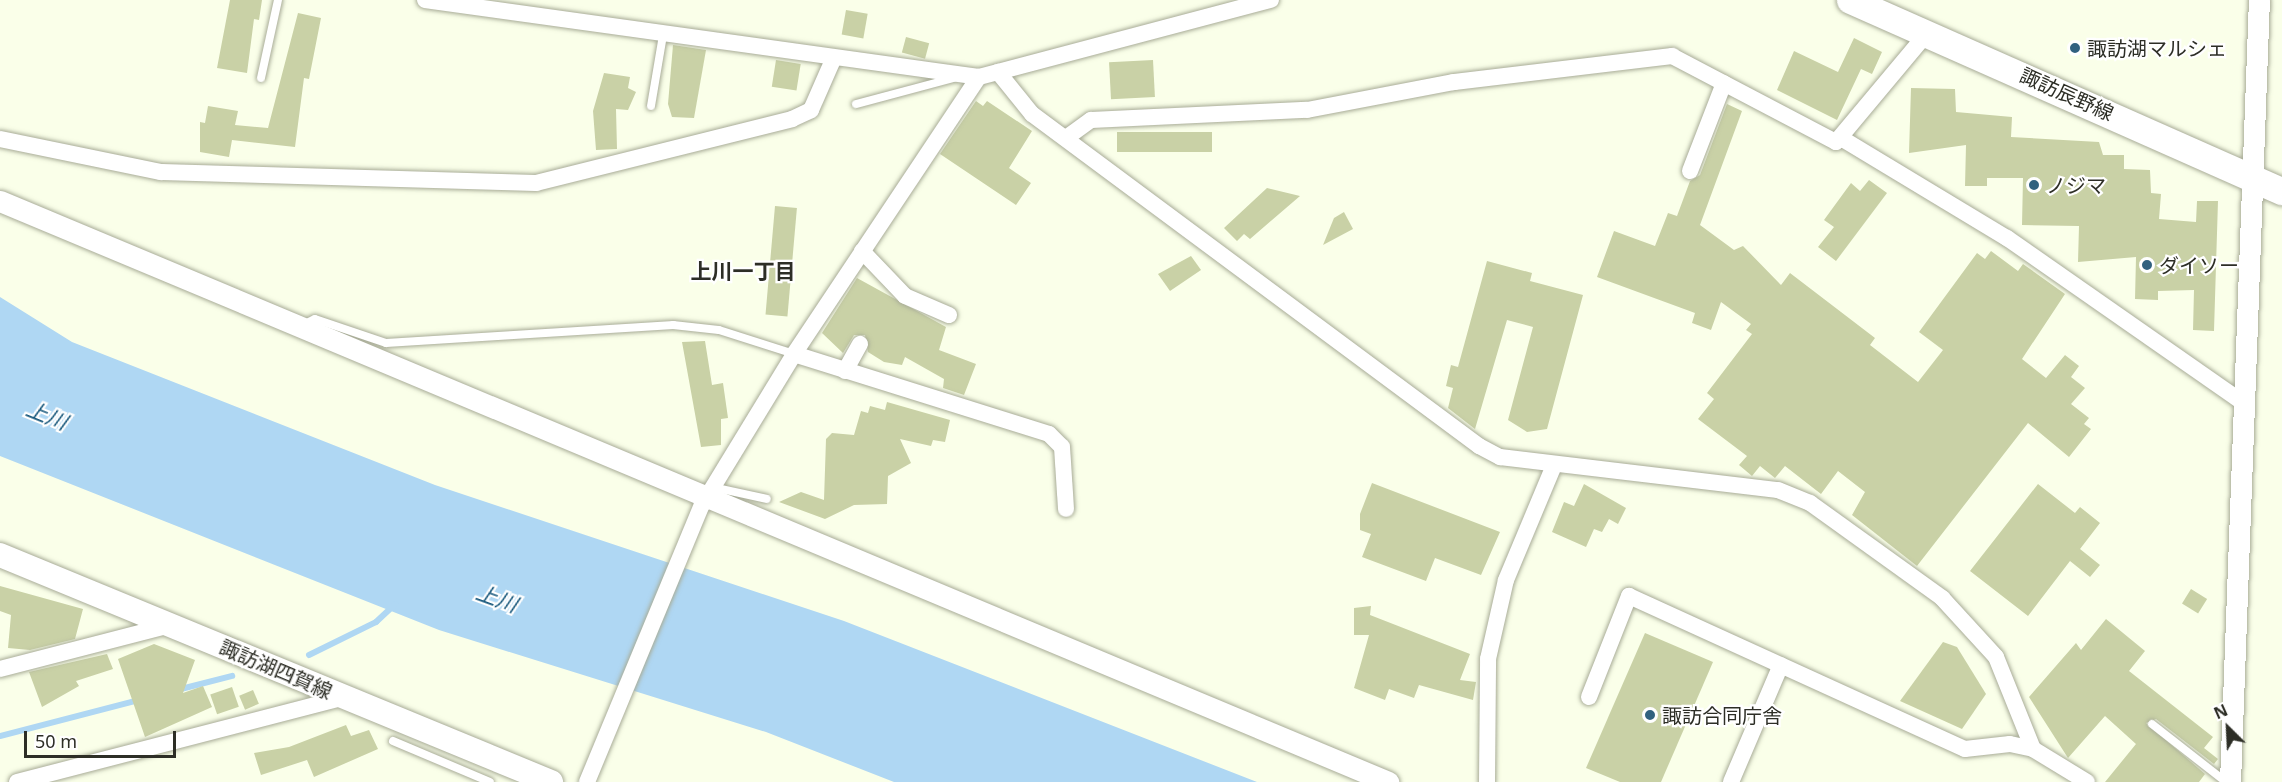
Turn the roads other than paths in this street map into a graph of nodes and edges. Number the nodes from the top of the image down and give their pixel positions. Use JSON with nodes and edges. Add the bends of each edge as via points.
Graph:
{"nodes":[{"id":1,"x":278,"y":0,"type":"edge"},
{"id":2,"x":425,"y":0,"type":"edge"},
{"id":3,"x":1271,"y":0,"type":"edge"},
{"id":4,"x":1850,"y":0,"type":"edge"},
{"id":5,"x":2259,"y":0,"type":"edge"},
{"id":6,"x":1927,"y":33,"type":"junction"},
{"id":7,"x":663,"y":35,"type":"junction"},
{"id":8,"x":834,"y":60,"type":"junction"},
{"id":9,"x":998,"y":72,"type":"junction"},
{"id":10,"x":958,"y":76,"type":"junction"},
{"id":11,"x":980,"y":77,"type":"junction"},
{"id":12,"x":261,"y":78,"type":"dead end"},
{"id":13,"x":1724,"y":83,"type":"junction"},
{"id":14,"x":856,"y":104,"type":"dead end"},
{"id":15,"x":651,"y":106,"type":"dead end"},
{"id":16,"x":1066,"y":138,"type":"junction"},
{"id":17,"x":1841,"y":138,"type":"junction"},
{"id":18,"x":0,"y":139,"type":"edge"},
{"id":19,"x":1690,"y":171,"type":"dead end"},
{"id":20,"x":2252,"y":175,"type":"junction"},
{"id":21,"x":2282,"y":191,"type":"edge"},
{"id":22,"x":0,"y":201,"type":"edge"},
{"id":23,"x":862,"y":251,"type":"junction"},
{"id":24,"x":949,"y":315,"type":"dead end"},
{"id":25,"x":300,"y":327,"type":"junction"},
{"id":26,"x":860,"y":344,"type":"dead end"},
{"id":27,"x":794,"y":354,"type":"junction"},
{"id":28,"x":845,"y":370,"type":"junction"},
{"id":29,"x":2242,"y":402,"type":"junction"},
{"id":30,"x":1554,"y":465,"type":"junction"},
{"id":31,"x":707,"y":495,"type":"junction"},
{"id":32,"x":767,"y":499,"type":"dead end"},
{"id":33,"x":1066,"y":509,"type":"dead end"},
{"id":34,"x":0,"y":555,"type":"edge"},
{"id":35,"x":170,"y":625,"type":"junction"},
{"id":36,"x":1781,"y":665,"type":"junction"},
{"id":37,"x":0,"y":669,"type":"edge"},
{"id":38,"x":1589,"y":697,"type":"dead end"},
{"id":39,"x":345,"y":698,"type":"junction"},
{"id":40,"x":2152,"y":724,"type":"dead end"},
{"id":41,"x":393,"y":741,"type":"dead end"},
{"id":42,"x":2033,"y":749,"type":"junction"},
{"id":43,"x":17,"y":782,"type":"edge"},
{"id":44,"x":490,"y":782,"type":"edge"},
{"id":45,"x":551,"y":782,"type":"edge"},
{"id":46,"x":587,"y":782,"type":"edge"},
{"id":47,"x":1388,"y":782,"type":"edge"},
{"id":48,"x":1487,"y":782,"type":"edge"},
{"id":49,"x":1731,"y":782,"type":"edge"},
{"id":50,"x":2087,"y":782,"type":"edge"},
{"id":51,"x":2228,"y":782,"type":"edge"}],
"edges":[{"from":1,"to":12,"type":"lane"},
{"from":2,"to":7,"type":"street"},
{"from":3,"to":9,"type":"street"},
{"from":4,"to":6,"type":"main road","name":"諏訪辰野線"},
{"from":5,"to":20,"type":"street"},
{"from":6,"to":17,"type":"street"},
{"from":6,"to":20,"type":"main road","name":"諏訪辰野線"},
{"from":7,"to":8,"type":"street"},
{"from":7,"to":15,"type":"lane"},
{"from":8,"to":10,"type":"street"},
{"from":8,"to":18,"type":"street","via":[[811,110],[792,119],[536,183],[161,172]]},
{"from":9,"to":11,"type":"street"},
{"from":9,"to":16,"type":"street","via":[[1032,114]]},
{"from":10,"to":11,"type":"street"},
{"from":10,"to":14,"type":"lane"},
{"from":11,"to":23,"type":"street"},
{"from":13,"to":16,"type":"street","via":[[1672,56],[1454,82],[1307,110],[1091,120]]},
{"from":13,"to":17,"type":"street","via":[[1836,142]]},
{"from":13,"to":19,"type":"street"},
{"from":16,"to":30,"type":"street","via":[[1479,446],[1500,457]]},
{"from":17,"to":29,"type":"street","via":[[2007,238]]},
{"from":20,"to":21,"type":"main road","name":"諏訪辰野線"},
{"from":20,"to":29,"type":"street"},
{"from":22,"to":25,"type":"street"},
{"from":23,"to":24,"type":"street","via":[[905,296]]},
{"from":23,"to":27,"type":"street"},
{"from":25,"to":27,"type":"lane","via":[[315,319],[386,343],[673,325],[719,330]]},
{"from":25,"to":31,"type":"street"},
{"from":26,"to":28,"type":"street"},
{"from":27,"to":28,"type":"street"},
{"from":27,"to":31,"type":"street"},
{"from":28,"to":33,"type":"street","via":[[1049,434],[1062,447]]},
{"from":29,"to":51,"type":"street"},
{"from":30,"to":42,"type":"street","via":[[1778,490],[1810,503],[1942,598],[1996,657]]},
{"from":30,"to":48,"type":"street","via":[[1506,580],[1488,659]]},
{"from":31,"to":32,"type":"lane"},
{"from":31,"to":46,"type":"street"},
{"from":31,"to":47,"type":"street"},
{"from":34,"to":35,"type":"main road","name":"諏訪湖四賀線"},
{"from":35,"to":37,"type":"street"},
{"from":35,"to":39,"type":"main road","name":"諏訪湖四賀線"},
{"from":36,"to":38,"type":"street","via":[[1629,596]]},
{"from":36,"to":42,"type":"street","via":[[1965,749],[2010,744]]},
{"from":36,"to":49,"type":"street"},
{"from":39,"to":43,"type":"street"},
{"from":39,"to":45,"type":"main road","name":"諏訪湖四賀線"},
{"from":40,"to":51,"type":"lane"},
{"from":41,"to":44,"type":"lane"},
{"from":42,"to":50,"type":"street"}]}
